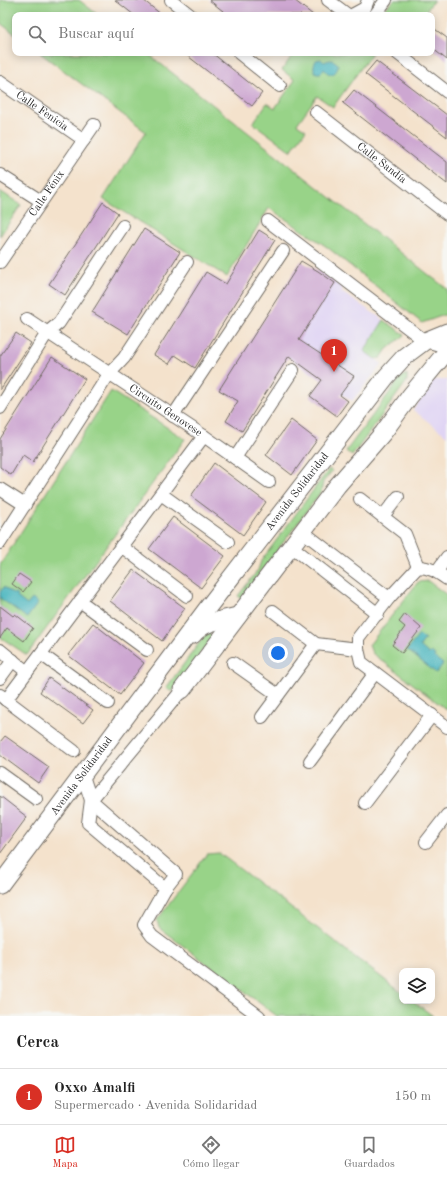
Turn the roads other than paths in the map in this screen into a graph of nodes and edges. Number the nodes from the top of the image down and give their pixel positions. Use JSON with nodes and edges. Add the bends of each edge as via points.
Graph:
{"nodes":[{"id":1,"x":171,"y":0,"type":"edge"},
{"id":2,"x":328,"y":0,"type":"edge"},
{"id":3,"x":386,"y":0,"type":"edge"},
{"id":4,"x":371,"y":9,"type":"edge"},
{"id":5,"x":186,"y":12,"type":"edge"},
{"id":6,"x":344,"y":12,"type":"edge"},
{"id":7,"x":243,"y":56,"type":"edge"},
{"id":8,"x":401,"y":56,"type":"edge"},
{"id":9,"x":0,"y":82,"type":"edge"},
{"id":10,"x":280,"y":86,"type":"dead end"},
{"id":11,"x":447,"y":92,"type":"edge"},
{"id":12,"x":316,"y":112,"type":"dead end"},
{"id":13,"x":94,"y":125,"type":"dead end"},
{"id":14,"x":84,"y":140,"type":"junction"},
{"id":15,"x":0,"y":175,"type":"edge"},
{"id":16,"x":41,"y":202,"type":"junction"},
{"id":17,"x":447,"y":214,"type":"edge"},
{"id":18,"x":268,"y":221,"type":"dead end"},
{"id":19,"x":123,"y":226,"type":"dead end"},
{"id":20,"x":282,"y":251,"type":"dead end"},
{"id":21,"x":0,"y":262,"type":"edge"},
{"id":22,"x":186,"y":262,"type":"dead end"},
{"id":23,"x":27,"y":319,"type":"dead end"},
{"id":24,"x":447,"y":332,"type":"edge"},
{"id":25,"x":47,"y":333,"type":"junction"},
{"id":26,"x":425,"y":341,"type":"junction"},
{"id":27,"x":447,"y":347,"type":"edge"},
{"id":28,"x":447,"y":351,"type":"edge"},
{"id":29,"x":293,"y":370,"type":"dead end"},
{"id":30,"x":109,"y":374,"type":"junction"},
{"id":31,"x":0,"y":408,"type":"edge"},
{"id":32,"x":173,"y":416,"type":"junction"},
{"id":33,"x":204,"y":436,"type":"junction"},
{"id":34,"x":235,"y":458,"type":"junction"},
{"id":35,"x":269,"y":482,"type":"dead end"},
{"id":36,"x":0,"y":488,"type":"edge"},
{"id":37,"x":161,"y":494,"type":"junction"},
{"id":38,"x":398,"y":497,"type":"dead end"},
{"id":39,"x":360,"y":499,"type":"dead end"},
{"id":40,"x":25,"y":505,"type":"junction"},
{"id":41,"x":383,"y":516,"type":"junction"},
{"id":42,"x":302,"y":531,"type":"junction"},
{"id":43,"x":228,"y":542,"type":"dead end"},
{"id":44,"x":0,"y":543,"type":"edge"},
{"id":45,"x":121,"y":546,"type":"junction"},
{"id":46,"x":291,"y":546,"type":"junction"},
{"id":47,"x":447,"y":557,"type":"edge"},
{"id":48,"x":418,"y":567,"type":"junction"},
{"id":49,"x":436,"y":571,"type":"junction"},
{"id":50,"x":447,"y":579,"type":"edge"},
{"id":51,"x":187,"y":596,"type":"dead end"},
{"id":52,"x":389,"y":598,"type":"junction"},
{"id":53,"x":80,"y":601,"type":"junction"},
{"id":54,"x":274,"y":610,"type":"dead end"},
{"id":55,"x":378,"y":614,"type":"junction"},
{"id":56,"x":238,"y":616,"type":"junction"},
{"id":57,"x":316,"y":644,"type":"junction"},
{"id":58,"x":358,"y":649,"type":"junction"},
{"id":59,"x":0,"y":650,"type":"edge"},
{"id":60,"x":147,"y":650,"type":"dead end"},
{"id":61,"x":41,"y":654,"type":"junction"},
{"id":62,"x":13,"y":660,"type":"junction"},
{"id":63,"x":233,"y":663,"type":"dead end"},
{"id":64,"x":162,"y":668,"type":"junction"},
{"id":65,"x":27,"y":672,"type":"junction"},
{"id":66,"x":375,"y":673,"type":"junction"},
{"id":67,"x":0,"y":678,"type":"edge"},
{"id":68,"x":182,"y":690,"type":"joint"},
{"id":69,"x":278,"y":695,"type":"junction"},
{"id":70,"x":6,"y":700,"type":"edge"},
{"id":71,"x":108,"y":703,"type":"dead end"},
{"id":72,"x":432,"y":715,"type":"junction"},
{"id":73,"x":262,"y":717,"type":"dead end"},
{"id":74,"x":447,"y":727,"type":"edge"},
{"id":75,"x":52,"y":735,"type":"junction"},
{"id":76,"x":71,"y":749,"type":"dead end"},
{"id":77,"x":310,"y":761,"type":"dead end"},
{"id":78,"x":87,"y":769,"type":"junction"},
{"id":79,"x":0,"y":773,"type":"edge"},
{"id":80,"x":36,"y":799,"type":"dead end"},
{"id":81,"x":91,"y":800,"type":"junction"},
{"id":82,"x":365,"y":803,"type":"dead end"},
{"id":83,"x":447,"y":814,"type":"edge"},
{"id":84,"x":426,"y":842,"type":"dead end"},
{"id":85,"x":0,"y":885,"type":"edge"},
{"id":86,"x":165,"y":888,"type":"junction"},
{"id":87,"x":259,"y":1016,"type":"edge"}],
"edges":[{"from":1,"to":5,"type":"street"},
{"from":2,"to":6,"type":"street"},
{"from":3,"to":4,"type":"street"},
{"from":7,"to":10,"type":"street"},
{"from":8,"to":11,"type":"street"},
{"from":9,"to":14,"type":"street","name":"Calle Fenicia"},
{"from":12,"to":17,"type":"street","name":"Calle Sandía"},
{"from":13,"to":14,"type":"street","name":"Calle Fénix"},
{"from":14,"to":16,"type":"street","name":"Calle Fénix"},
{"from":15,"to":16,"type":"street"},
{"from":16,"to":21,"type":"street","name":"Calle Fénix"},
{"from":18,"to":26,"type":"street"},
{"from":19,"to":25,"type":"street","via":[[59,323]]},
{"from":20,"to":32,"type":"street"},
{"from":22,"to":30,"type":"street","via":[[124,358]]},
{"from":23,"to":25,"type":"street","name":"Circuito Genovese"},
{"from":24,"to":26,"type":"main road","name":"Avenida Solidaridad"},
{"from":25,"to":30,"type":"street","name":"Circuito Genovese"},
{"from":25,"to":31,"type":"street"},
{"from":26,"to":27,"type":"street"},
{"from":26,"to":64,"type":"main road","name":"Avenida Solidaridad","via":[[405,356],[386,377]]},
{"from":28,"to":42,"type":"main road"},
{"from":29,"to":34,"type":"street"},
{"from":30,"to":32,"type":"street","name":"Circuito Genovese"},
{"from":30,"to":40,"type":"street"},
{"from":32,"to":33,"type":"street","name":"Circuito Genovese"},
{"from":33,"to":34,"type":"street"},
{"from":33,"to":37,"type":"street","name":"Circuito Genovese"},
{"from":34,"to":35,"type":"street"},
{"from":36,"to":40,"type":"street"},
{"from":37,"to":43,"type":"street"},
{"from":37,"to":45,"type":"street","name":"Circuito Genovese"},
{"from":38,"to":41,"type":"street"},
{"from":39,"to":41,"type":"street"},
{"from":40,"to":44,"type":"street"},
{"from":41,"to":48,"type":"street","via":[[405,534]]},
{"from":42,"to":46,"type":"main road"},
{"from":42,"to":52,"type":"street"},
{"from":45,"to":51,"type":"street"},
{"from":45,"to":53,"type":"street","name":"Circuito Genovese"},
{"from":46,"to":55,"type":"street"},
{"from":46,"to":56,"type":"main road"},
{"from":47,"to":49,"type":"street"},
{"from":48,"to":49,"type":"street"},
{"from":48,"to":52,"type":"street"},
{"from":49,"to":50,"type":"street"},
{"from":52,"to":55,"type":"street"},
{"from":53,"to":60,"type":"street"},
{"from":53,"to":61,"type":"street","name":"Circuito Genovese"},
{"from":54,"to":57,"type":"street"},
{"from":55,"to":58,"type":"street","via":[[358,638]]},
{"from":56,"to":64,"type":"main road","name":"Avenida Solidaridad","via":[[209,623],[196,632],[174,661]]},
{"from":56,"to":68,"type":"main road"},
{"from":57,"to":58,"type":"street"},
{"from":57,"to":69,"type":"street"},
{"from":58,"to":66,"type":"street","via":[[361,662]]},
{"from":59,"to":62,"type":"street"},
{"from":61,"to":65,"type":"street","name":"Circuito Genovese"},
{"from":61,"to":71,"type":"street"},
{"from":62,"to":65,"type":"street"},
{"from":62,"to":67,"type":"street"},
{"from":63,"to":69,"type":"street"},
{"from":64,"to":78,"type":"main road","name":"Avenida Solidaridad"},
{"from":65,"to":70,"type":"street","name":"Circuito Genovese"},
{"from":66,"to":72,"type":"street"},
{"from":66,"to":77,"type":"street"},
{"from":68,"to":81,"type":"street"},
{"from":69,"to":73,"type":"street"},
{"from":70,"to":75,"type":"street"},
{"from":70,"to":75,"type":"street"},
{"from":72,"to":74,"type":"street"},
{"from":72,"to":82,"type":"street"},
{"from":75,"to":76,"type":"street"},
{"from":75,"to":78,"type":"street"},
{"from":78,"to":81,"type":"street"},
{"from":78,"to":85,"type":"main road","name":"Avenida Solidaridad"},
{"from":79,"to":80,"type":"street"},
{"from":81,"to":86,"type":"street","via":[[88,823]]},
{"from":81,"to":86,"type":"street","via":[[176,874]]},
{"from":83,"to":84,"type":"street"},
{"from":86,"to":87,"type":"street","via":[[144,925],[152,936]]}]}
